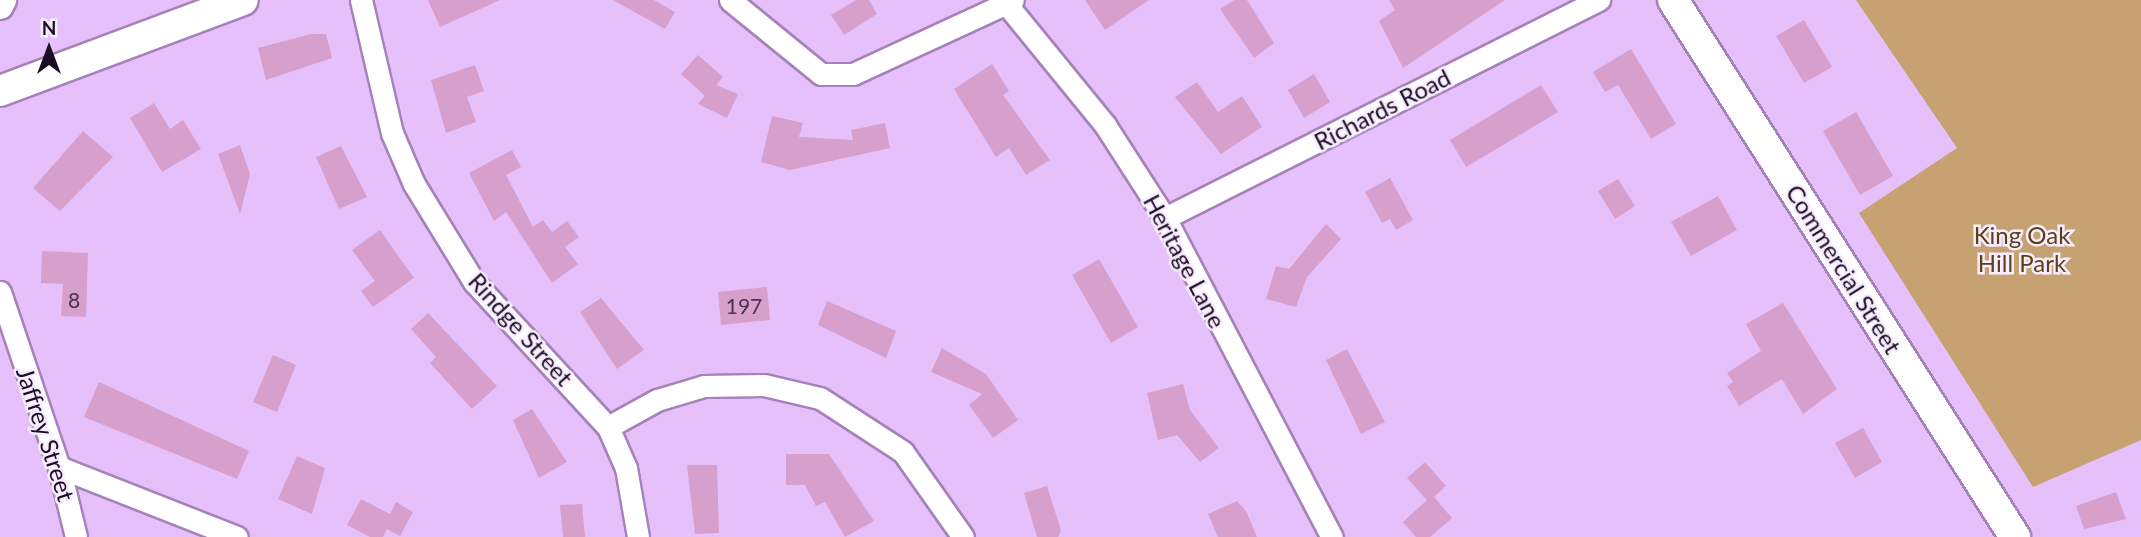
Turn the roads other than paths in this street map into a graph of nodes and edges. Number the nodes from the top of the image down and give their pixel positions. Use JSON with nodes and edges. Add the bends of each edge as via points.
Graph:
{"nodes":[{"id":1,"x":3,"y":0,"type":"edge"},
{"id":2,"x":243,"y":0,"type":"edge"},
{"id":3,"x":361,"y":0,"type":"edge"},
{"id":4,"x":730,"y":0,"type":"edge"},
{"id":5,"x":1599,"y":0,"type":"edge"},
{"id":6,"x":1673,"y":0,"type":"edge"},
{"id":7,"x":1010,"y":3,"type":"edge"},
{"id":8,"x":0,"y":6,"type":"edge"},
{"id":9,"x":0,"y":91,"type":"edge"},
{"id":10,"x":1166,"y":218,"type":"junction"},
{"id":11,"x":0,"y":292,"type":"edge"},
{"id":12,"x":608,"y":427,"type":"junction"},
{"id":13,"x":59,"y":467,"type":"junction"},
{"id":14,"x":76,"y":537,"type":"edge"},
{"id":15,"x":237,"y":537,"type":"edge"},
{"id":16,"x":638,"y":537,"type":"edge"},
{"id":17,"x":963,"y":537,"type":"edge"},
{"id":18,"x":1332,"y":537,"type":"edge"},
{"id":19,"x":2015,"y":537,"type":"edge"}],
"edges":[{"from":1,"to":8,"type":"street"},
{"from":2,"to":9,"type":"main road"},
{"from":3,"to":12,"type":"street","name":"Rindge Street","via":[[392,133],[414,184],[474,282]]},
{"from":4,"to":7,"type":"street","via":[[821,74],[853,74]]},
{"from":5,"to":10,"type":"street","name":"Richards Road"},
{"from":6,"to":19,"type":"main road","name":"Commercial Street"},
{"from":7,"to":10,"type":"street","name":"Heritage Lane","via":[[1105,125]]},
{"from":10,"to":18,"type":"street","name":"Heritage Lane"},
{"from":11,"to":13,"type":"street","name":"Jaffrey Street"},
{"from":12,"to":16,"type":"street","name":"Rindge Street","via":[[626,468]]},
{"from":12,"to":17,"type":"street","via":[[657,400],[704,386],[764,385],[820,398],[903,452]]},
{"from":13,"to":14,"type":"street","name":"Jaffrey Street"},
{"from":13,"to":15,"type":"street"}]}
